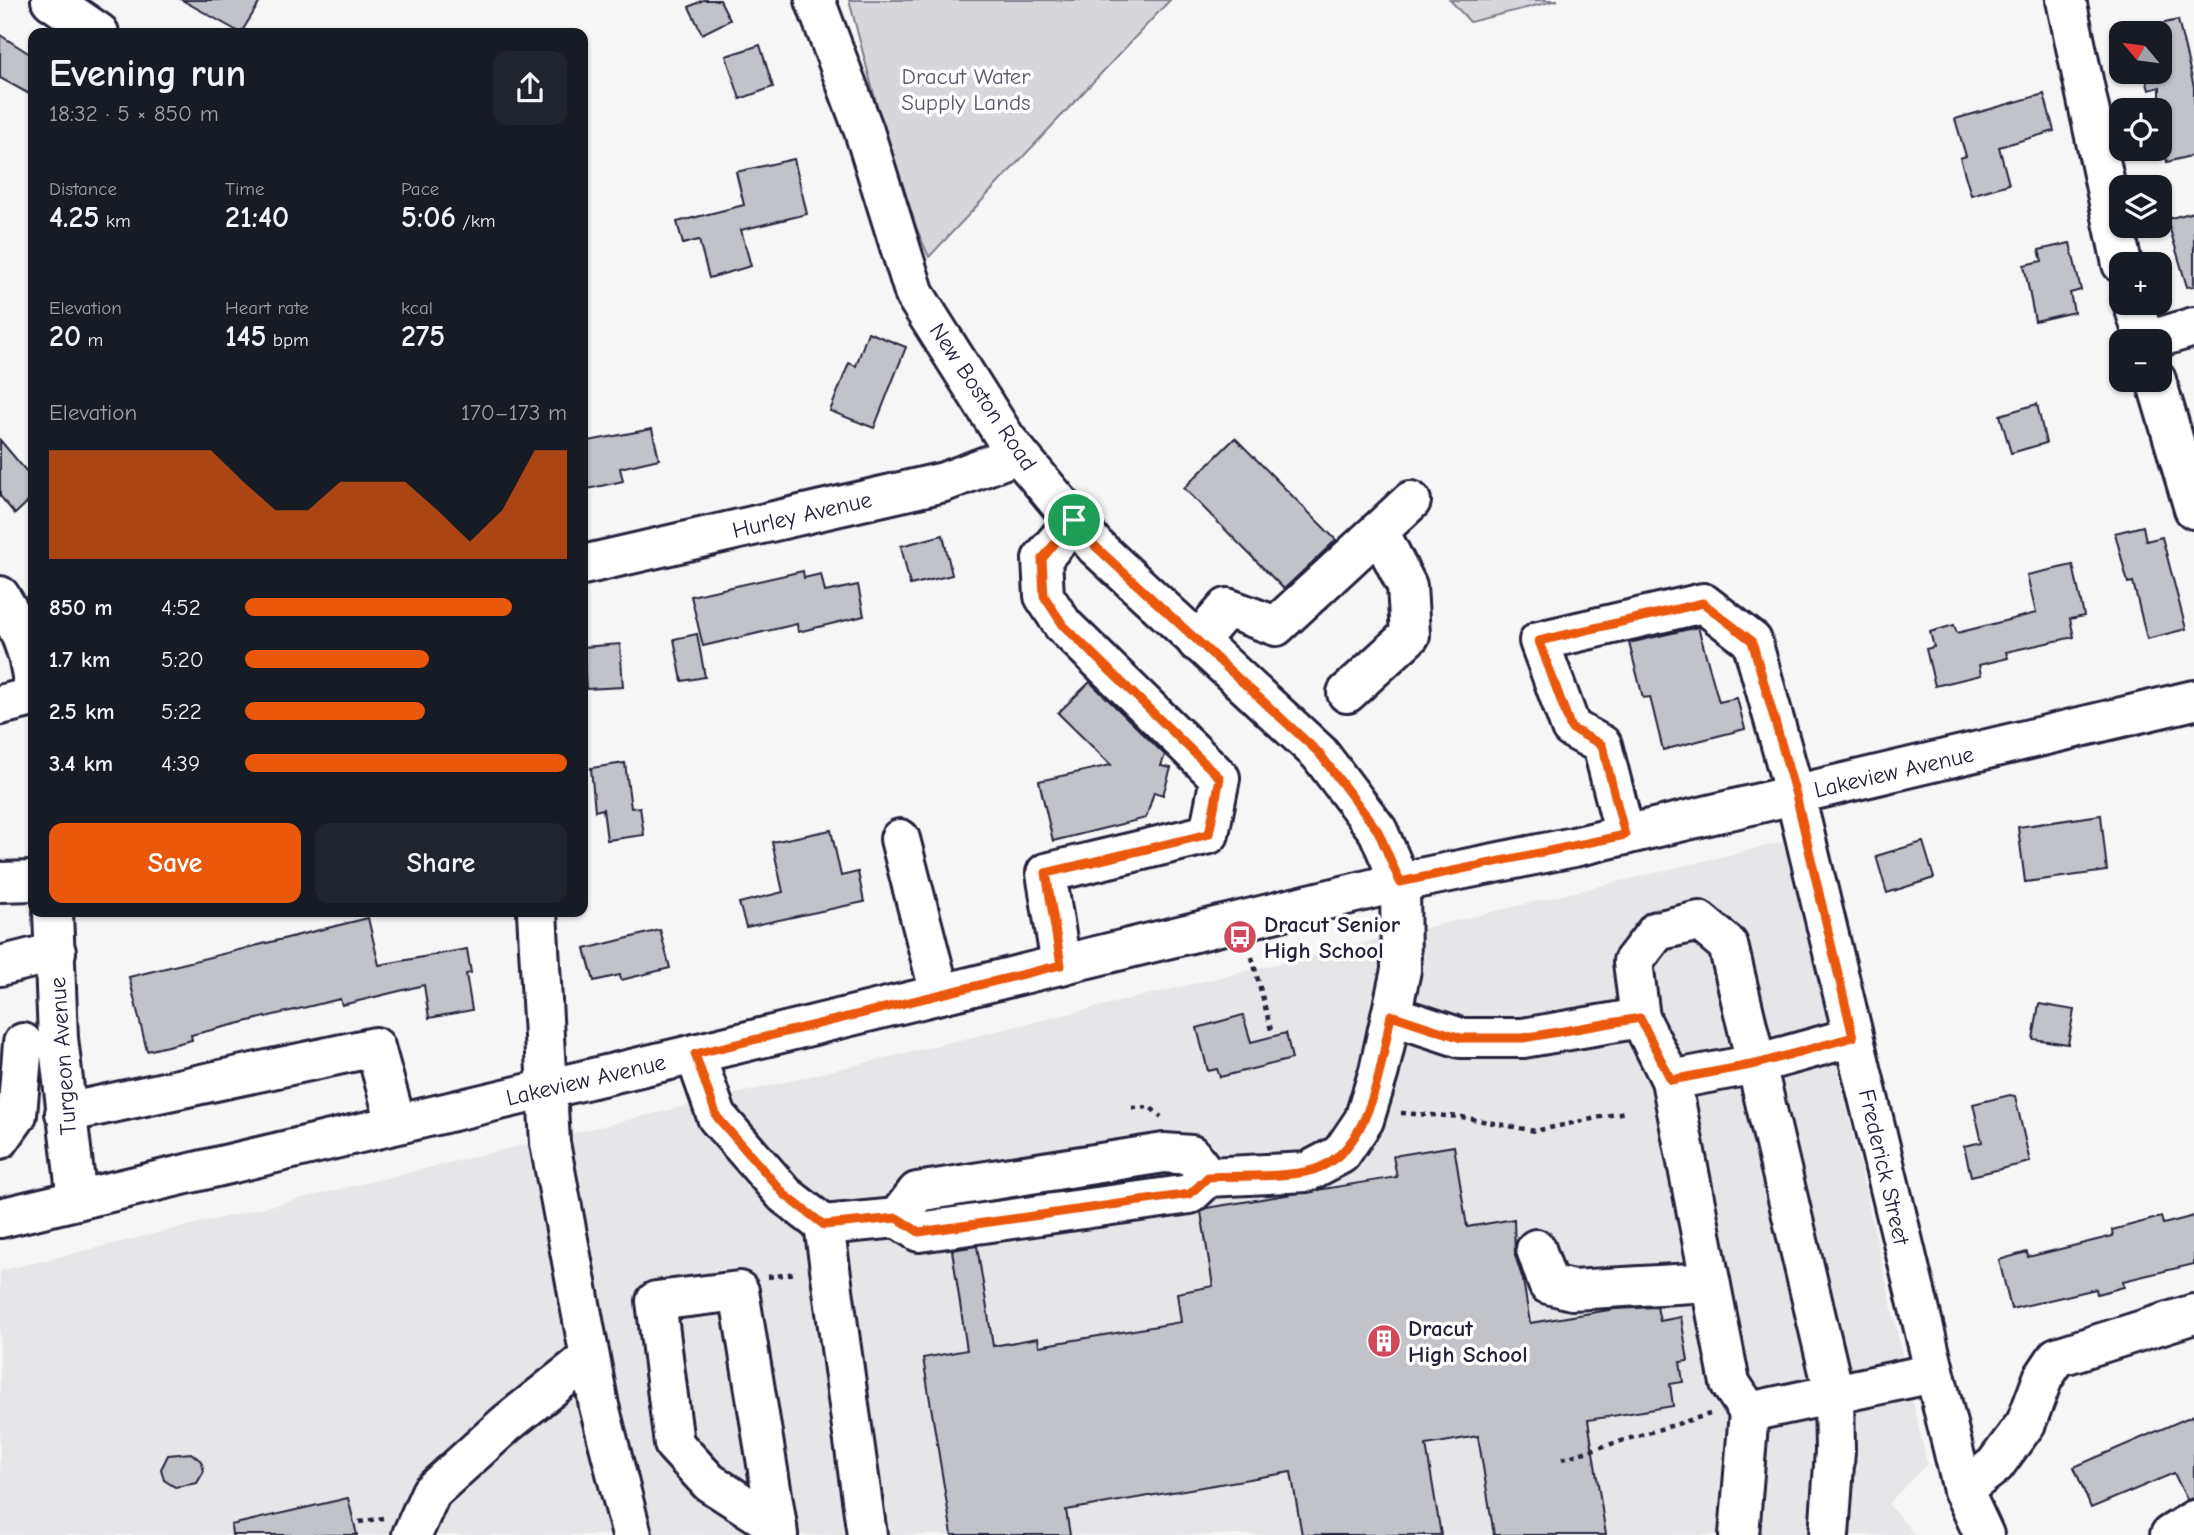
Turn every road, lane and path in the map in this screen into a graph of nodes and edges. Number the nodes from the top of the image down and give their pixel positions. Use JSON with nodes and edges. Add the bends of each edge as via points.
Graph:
{"nodes":[{"id":1,"x":51,"y":0,"type":"edge"},
{"id":2,"x":815,"y":0,"type":"edge"},
{"id":3,"x":2066,"y":0,"type":"edge"},
{"id":4,"x":92,"y":28,"type":"edge"},
{"id":5,"x":2119,"y":252,"type":"edge"},
{"id":6,"x":2194,"y":327,"type":"edge"},
{"id":7,"x":2172,"y":333,"type":"edge"},
{"id":8,"x":2160,"y":392,"type":"edge"},
{"id":9,"x":1018,"y":454,"type":"junction"},
{"id":10,"x":1411,"y":501,"type":"dead end"},
{"id":11,"x":2194,"y":509,"type":"edge"},
{"id":12,"x":1074,"y":520,"type":"junction"},
{"id":13,"x":1379,"y":531,"type":"junction"},
{"id":14,"x":588,"y":564,"type":"edge"},
{"id":15,"x":0,"y":596,"type":"edge"},
{"id":16,"x":1197,"y":642,"type":"junction"},
{"id":17,"x":28,"y":652,"type":"edge"},
{"id":18,"x":1347,"y":693,"type":"dead end"},
{"id":19,"x":28,"y":698,"type":"edge"},
{"id":20,"x":2194,"y":700,"type":"edge"},
{"id":21,"x":0,"y":705,"type":"edge"},
{"id":22,"x":1796,"y":795,"type":"junction"},
{"id":23,"x":1625,"y":835,"type":"junction"},
{"id":24,"x":900,"y":839,"type":"dead end"},
{"id":25,"x":28,"y":881,"type":"edge"},
{"id":26,"x":0,"y":882,"type":"edge"},
{"id":27,"x":1400,"y":882,"type":"junction"},
{"id":28,"x":53,"y":917,"type":"edge"},
{"id":29,"x":537,"y":917,"type":"edge"},
{"id":30,"x":56,"y":951,"type":"junction"},
{"id":31,"x":1252,"y":957,"type":"dead end"},
{"id":32,"x":1061,"y":965,"type":"junction"},
{"id":33,"x":0,"y":966,"type":"edge"},
{"id":34,"x":940,"y":994,"type":"junction"},
{"id":35,"x":1391,"y":1015,"type":"junction"},
{"id":36,"x":1640,"y":1018,"type":"junction"},
{"id":37,"x":1271,"y":1030,"type":"dead end"},
{"id":38,"x":1853,"y":1037,"type":"junction"},
{"id":39,"x":27,"y":1042,"type":"edge"},
{"id":40,"x":695,"y":1054,"type":"junction"},
{"id":41,"x":1756,"y":1064,"type":"junction"},
{"id":42,"x":1671,"y":1080,"type":"junction"},
{"id":43,"x":547,"y":1089,"type":"junction"},
{"id":44,"x":1625,"y":1111,"type":"dead end"},
{"id":45,"x":65,"y":1113,"type":"junction"},
{"id":46,"x":1398,"y":1113,"type":"dead end"},
{"id":47,"x":396,"y":1123,"type":"junction"},
{"id":48,"x":0,"y":1139,"type":"edge"},
{"id":49,"x":77,"y":1200,"type":"junction"},
{"id":50,"x":2,"y":1212,"type":"edge"},
{"id":51,"x":824,"y":1225,"type":"junction"},
{"id":52,"x":1536,"y":1250,"type":"dead end"},
{"id":53,"x":801,"y":1273,"type":"dead end"},
{"id":54,"x":1710,"y":1282,"type":"junction"},
{"id":55,"x":739,"y":1291,"type":"junction"},
{"id":56,"x":2194,"y":1314,"type":"edge"},
{"id":57,"x":589,"y":1358,"type":"junction"},
{"id":58,"x":1934,"y":1373,"type":"junction"},
{"id":59,"x":1835,"y":1393,"type":"junction"},
{"id":60,"x":1733,"y":1412,"type":"junction"},
{"id":61,"x":1562,"y":1459,"type":"dead end"},
{"id":62,"x":1963,"y":1490,"type":"junction"},
{"id":63,"x":2194,"y":1520,"type":"edge"},
{"id":64,"x":777,"y":1531,"type":"edge"},
{"id":65,"x":412,"y":1535,"type":"edge"},
{"id":66,"x":632,"y":1535,"type":"edge"},
{"id":67,"x":867,"y":1535,"type":"edge"},
{"id":68,"x":1739,"y":1535,"type":"edge"},
{"id":69,"x":1829,"y":1535,"type":"edge"},
{"id":70,"x":1984,"y":1535,"type":"edge"},
{"id":71,"x":2171,"y":1535,"type":"edge"}],
"edges":[{"from":1,"to":4,"type":"street"},
{"from":2,"to":9,"type":"street","name":"New Boston Road","via":[[864,131],[915,295]]},
{"from":3,"to":5,"type":"street"},
{"from":6,"to":7,"type":"street"},
{"from":8,"to":11,"type":"street"},
{"from":9,"to":12,"type":"street","name":"New Boston Road"},
{"from":9,"to":14,"type":"street","name":"Hurley Avenue","via":[[944,482]]},
{"from":10,"to":13,"type":"street"},
{"from":12,"to":16,"type":"street","name":"New Boston Road","via":[[1095,546]]},
{"from":12,"to":32,"type":"street","via":[[1042,559],[1044,596],[1063,625],[1220,778],[1209,834],[1046,873]]},
{"from":13,"to":16,"type":"street","via":[[1276,626],[1227,608]]},
{"from":13,"to":18,"type":"street","via":[[1407,586],[1410,635]]},
{"from":15,"to":17,"type":"street"},
{"from":16,"to":27,"type":"street","name":"New Boston Road","via":[[1319,753],[1378,831]]},
{"from":19,"to":21,"type":"street"},
{"from":20,"to":22,"type":"street","name":"Lakeview Avenue"},
{"from":22,"to":23,"type":"street","name":"Lakeview Avenue"},
{"from":22,"to":23,"type":"street","name":"Frederick Street","via":[[1752,641],[1703,603],[1539,641],[1571,728],[1602,745]]},
{"from":22,"to":38,"type":"street","name":"Frederick Street"},
{"from":23,"to":27,"type":"street","name":"Lakeview Avenue"},
{"from":24,"to":34,"type":"street"},
{"from":25,"to":26,"type":"street"},
{"from":27,"to":32,"type":"street","name":"Lakeview Avenue"},
{"from":27,"to":35,"type":"street","via":[[1401,970]]},
{"from":28,"to":30,"type":"street","name":"Turgeon Avenue"},
{"from":29,"to":43,"type":"street"},
{"from":30,"to":33,"type":"street"},
{"from":30,"to":39,"type":"street","name":"Turgeon Avenue"},
{"from":31,"to":37,"type":"path"},
{"from":32,"to":34,"type":"street","name":"Lakeview Avenue"},
{"from":34,"to":40,"type":"street","name":"Lakeview Avenue"},
{"from":35,"to":36,"type":"street","via":[[1461,1038],[1523,1038]]},
{"from":35,"to":51,"type":"street","via":[[1364,1120],[1341,1154],[1307,1172],[1208,1177],[1190,1194],[919,1232],[897,1218]]},
{"from":36,"to":41,"type":"street","via":[[1633,961],[1657,931],[1699,921],[1728,945]]},
{"from":36,"to":42,"type":"street"},
{"from":38,"to":41,"type":"street"},
{"from":38,"to":58,"type":"street","name":"Frederick Street"},
{"from":39,"to":45,"type":"street","name":"Turgeon Avenue"},
{"from":39,"to":48,"type":"street","via":[[17,1115]]},
{"from":40,"to":43,"type":"street","name":"Lakeview Avenue"},
{"from":40,"to":51,"type":"street","via":[[717,1117],[785,1195]]},
{"from":41,"to":42,"type":"street"},
{"from":41,"to":59,"type":"street"},
{"from":42,"to":54,"type":"street"},
{"from":43,"to":47,"type":"street","name":"Lakeview Avenue"},
{"from":43,"to":57,"type":"street","via":[[550,1143]]},
{"from":44,"to":46,"type":"path","via":[[1535,1130]]},
{"from":45,"to":47,"type":"street","via":[[375,1047]]},
{"from":45,"to":49,"type":"street","name":"Turgeon Avenue"},
{"from":47,"to":49,"type":"street","name":"Lakeview Avenue"},
{"from":49,"to":50,"type":"street","name":"Lakeview Avenue"},
{"from":51,"to":67,"type":"street"},
{"from":52,"to":54,"type":"street","via":[[1548,1284],[1572,1290]]},
{"from":53,"to":55,"type":"path","via":[[763,1278]]},
{"from":54,"to":60,"type":"street"},
{"from":55,"to":64,"type":"street"},
{"from":55,"to":64,"type":"street","via":[[656,1301],[674,1444],[709,1482]]},
{"from":56,"to":62,"type":"street","via":[[2057,1357],[2043,1378],[2026,1423],[1995,1465]]},
{"from":57,"to":65,"type":"street","via":[[431,1492]]},
{"from":57,"to":66,"type":"street"},
{"from":58,"to":59,"type":"street"},
{"from":58,"to":62,"type":"street","name":"Frederick Street"},
{"from":59,"to":60,"type":"street"},
{"from":59,"to":69,"type":"street"},
{"from":60,"to":61,"type":"path"},
{"from":60,"to":68,"type":"street"},
{"from":62,"to":70,"type":"street","name":"Frederick Street"},
{"from":63,"to":71,"type":"street"}]}
